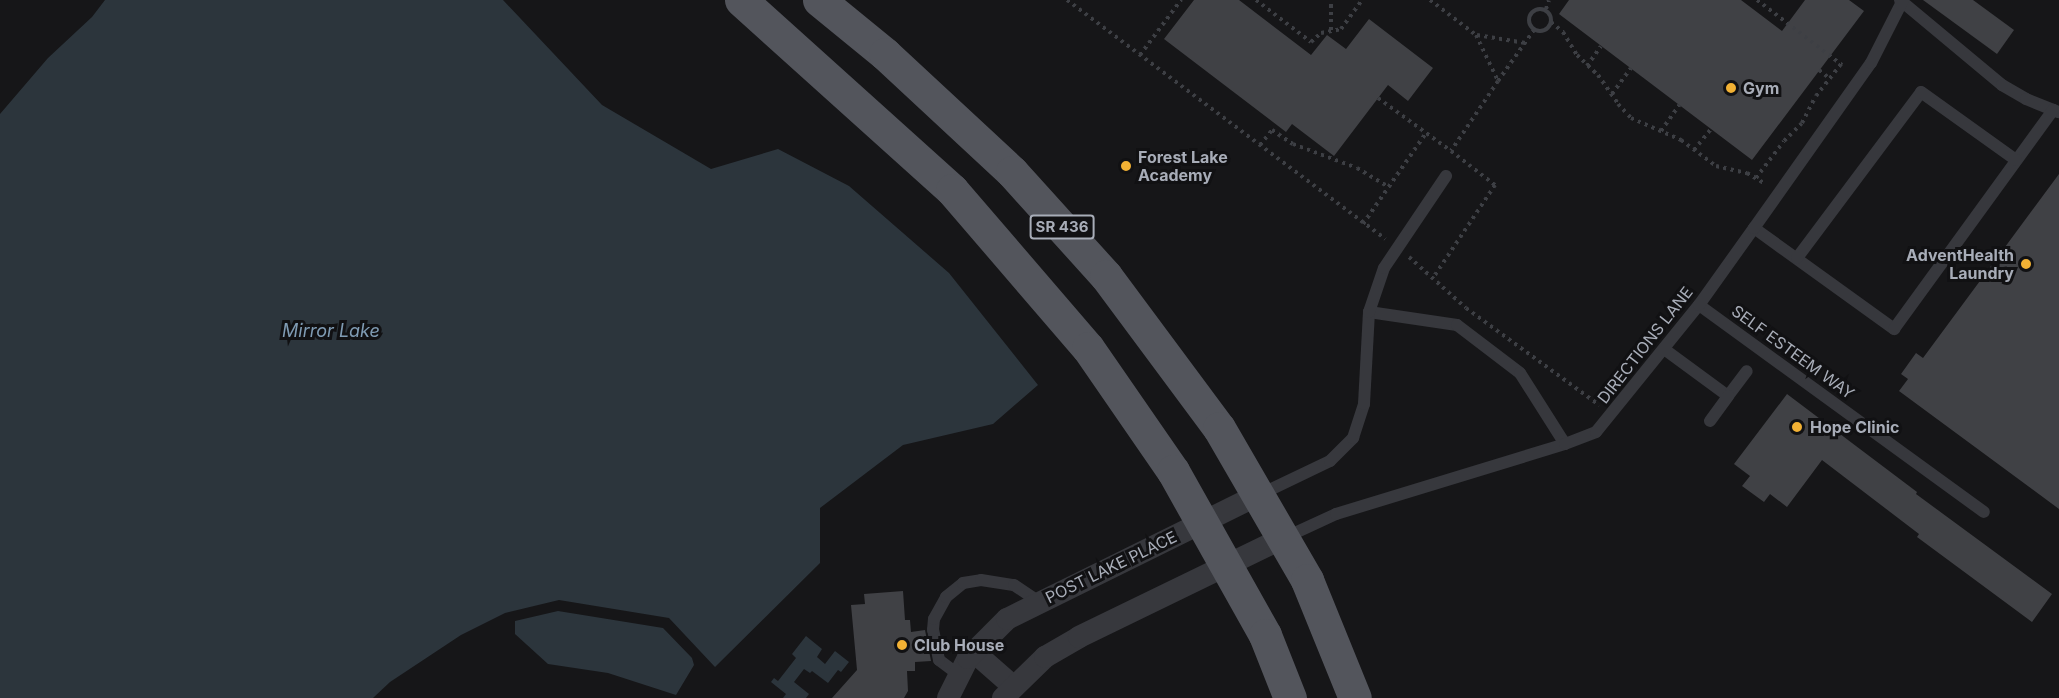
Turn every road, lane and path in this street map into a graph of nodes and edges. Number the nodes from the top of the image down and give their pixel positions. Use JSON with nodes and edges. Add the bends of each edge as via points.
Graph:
{"nodes":[{"id":1,"x":741,"y":0,"type":"edge"},
{"id":2,"x":819,"y":0,"type":"edge"},
{"id":3,"x":1067,"y":0,"type":"edge"},
{"id":4,"x":1181,"y":0,"type":"edge"},
{"id":5,"x":1256,"y":0,"type":"edge"},
{"id":6,"x":1331,"y":0,"type":"edge"},
{"id":7,"x":1362,"y":0,"type":"edge"},
{"id":8,"x":1430,"y":0,"type":"edge"},
{"id":9,"x":1757,"y":0,"type":"edge"},
{"id":10,"x":1902,"y":0,"type":"edge"},
{"id":11,"x":1548,"y":1,"type":"edge"},
{"id":12,"x":1546,"y":9,"type":"junction"},
{"id":13,"x":1551,"y":22,"type":"junction"},
{"id":14,"x":1331,"y":30,"type":"junction"},
{"id":15,"x":1534,"y":30,"type":"junction"},
{"id":16,"x":1476,"y":35,"type":"junction"},
{"id":17,"x":1525,"y":43,"type":"junction"},
{"id":18,"x":1601,"y":46,"type":"dead end"},
{"id":19,"x":1140,"y":55,"type":"junction"},
{"id":20,"x":1841,"y":64,"type":"junction"},
{"id":21,"x":1587,"y":66,"type":"junction"},
{"id":22,"x":1631,"y":68,"type":"dead end"},
{"id":23,"x":1819,"y":70,"type":"dead end"},
{"id":24,"x":1830,"y":78,"type":"junction"},
{"id":25,"x":1860,"y":78,"type":"junction"},
{"id":26,"x":1498,"y":81,"type":"junction"},
{"id":27,"x":1611,"y":94,"type":"junction"},
{"id":28,"x":1378,"y":98,"type":"dead end"},
{"id":29,"x":1680,"y":105,"type":"dead end"},
{"id":30,"x":2056,"y":111,"type":"edge"},
{"id":31,"x":1711,"y":129,"type":"dead end"},
{"id":32,"x":1661,"y":130,"type":"junction"},
{"id":33,"x":1426,"y":133,"type":"junction"},
{"id":34,"x":1260,"y":145,"type":"junction"},
{"id":35,"x":1694,"y":150,"type":"junction"},
{"id":36,"x":1451,"y":151,"type":"junction"},
{"id":37,"x":2016,"y":160,"type":"junction"},
{"id":38,"x":1446,"y":176,"type":"dead end"},
{"id":39,"x":1756,"y":178,"type":"junction"},
{"id":40,"x":1389,"y":187,"type":"junction"},
{"id":41,"x":1778,"y":194,"type":"junction"},
{"id":42,"x":1363,"y":224,"type":"junction"},
{"id":43,"x":1754,"y":228,"type":"junction"},
{"id":44,"x":1386,"y":239,"type":"dead end"},
{"id":45,"x":1407,"y":255,"type":"dead end"},
{"id":46,"x":1797,"y":258,"type":"junction"},
{"id":47,"x":1433,"y":278,"type":"junction"},
{"id":48,"x":1699,"y":304,"type":"junction"},
{"id":49,"x":1369,"y":312,"type":"junction"},
{"id":50,"x":1664,"y":349,"type":"junction"},
{"id":51,"x":1747,"y":370,"type":"dead end"},
{"id":52,"x":1728,"y":396,"type":"junction"},
{"id":53,"x":1602,"y":408,"type":"dead end"},
{"id":54,"x":1710,"y":421,"type":"dead end"},
{"id":55,"x":1565,"y":444,"type":"junction"},
{"id":56,"x":1258,"y":495,"type":"junction"},
{"id":57,"x":1984,"y":512,"type":"dead end"},
{"id":58,"x":1203,"y":523,"type":"junction"},
{"id":59,"x":1283,"y":538,"type":"junction"},
{"id":60,"x":1225,"y":565,"type":"junction"},
{"id":61,"x":1039,"y":602,"type":"junction"},
{"id":62,"x":974,"y":652,"type":"junction"},
{"id":63,"x":959,"y":675,"type":"junction"},
{"id":64,"x":1009,"y":692,"type":"edge"},
{"id":65,"x":948,"y":698,"type":"edge"},
{"id":66,"x":1290,"y":698,"type":"edge"},
{"id":67,"x":1355,"y":698,"type":"edge"}],
"edges":[{"from":1,"to":58,"type":"main road","via":[[952,190],[1088,348],[1173,471]]},
{"from":2,"to":56,"type":"main road","number":"SR 436","via":[[885,54],[1012,172],[1106,276],[1219,428]]},
{"from":3,"to":19,"type":"path"},
{"from":4,"to":19,"type":"path"},
{"from":5,"to":14,"type":"path","via":[[1311,42]]},
{"from":6,"to":14,"type":"path"},
{"from":7,"to":14,"type":"path","via":[[1341,29]]},
{"from":8,"to":16,"type":"path"},
{"from":9,"to":20,"type":"path"},
{"from":10,"to":25,"type":"lane","name":"DIRECTIONS LANE"},
{"from":10,"to":30,"type":"lane","via":[[2002,85]]},
{"from":11,"to":12,"type":"path"},
{"from":12,"to":13,"type":"path"},
{"from":12,"to":15,"type":"path","via":[[1531,12],[1529,24]]},
{"from":13,"to":15,"type":"path","via":[[1545,30]]},
{"from":13,"to":21,"type":"path"},
{"from":15,"to":17,"type":"path"},
{"from":16,"to":17,"type":"path"},
{"from":16,"to":26,"type":"path"},
{"from":17,"to":26,"type":"path"},
{"from":18,"to":21,"type":"path"},
{"from":19,"to":34,"type":"path"},
{"from":20,"to":24,"type":"path"},
{"from":20,"to":25,"type":"path"},
{"from":21,"to":27,"type":"path"},
{"from":22,"to":27,"type":"path"},
{"from":23,"to":24,"type":"path"},
{"from":24,"to":39,"type":"path","via":[[1802,123]]},
{"from":25,"to":41,"type":"lane","name":"DIRECTIONS LANE"},
{"from":26,"to":36,"type":"path"},
{"from":27,"to":32,"type":"path","via":[[1631,118]]},
{"from":28,"to":33,"type":"path"},
{"from":29,"to":32,"type":"path"},
{"from":30,"to":37,"type":"lane"},
{"from":31,"to":35,"type":"path"},
{"from":32,"to":35,"type":"path"},
{"from":33,"to":36,"type":"path"},
{"from":33,"to":40,"type":"path"},
{"from":34,"to":40,"type":"path","via":[[1272,130],[1293,144],[1357,168]]},
{"from":34,"to":42,"type":"path"},
{"from":35,"to":39,"type":"path","via":[[1716,166]]},
{"from":36,"to":47,"type":"path","via":[[1495,185]]},
{"from":37,"to":46,"type":"lane","via":[[1921,92]]},
{"from":37,"to":46,"type":"lane","via":[[1894,329]]},
{"from":38,"to":49,"type":"lane","via":[[1384,268]]},
{"from":39,"to":41,"type":"path"},
{"from":40,"to":42,"type":"path"},
{"from":41,"to":43,"type":"lane","name":"DIRECTIONS LANE"},
{"from":42,"to":44,"type":"path"},
{"from":43,"to":46,"type":"lane"},
{"from":43,"to":48,"type":"lane","name":"DIRECTIONS LANE"},
{"from":45,"to":47,"type":"path"},
{"from":47,"to":53,"type":"path","via":[[1466,308]]},
{"from":48,"to":50,"type":"lane","name":"DIRECTIONS LANE"},
{"from":48,"to":57,"type":"lane","name":"SELF ESTEEM WAY"},
{"from":49,"to":55,"type":"lane","via":[[1457,325],[1520,373]]},
{"from":49,"to":56,"type":"lane","via":[[1364,404],[1353,438],[1330,461]]},
{"from":50,"to":52,"type":"lane"},
{"from":50,"to":55,"type":"lane","name":"DIRECTIONS LANE","via":[[1596,432]]},
{"from":51,"to":52,"type":"lane"},
{"from":52,"to":54,"type":"lane"},
{"from":55,"to":59,"type":"lane","name":"DIRECTIONS LANE","via":[[1336,514]]},
{"from":56,"to":58,"type":"street","name":"POST LAKE PLACE"},
{"from":56,"to":59,"type":"main road","number":"SR 436"},
{"from":58,"to":60,"type":"main road"},
{"from":58,"to":61,"type":"street","name":"POST LAKE PLACE"},
{"from":59,"to":60,"type":"street"},
{"from":59,"to":67,"type":"main road","number":"SR 436","via":[[1307,580]]},
{"from":60,"to":64,"type":"street","via":[[1045,657]]},
{"from":60,"to":66,"type":"main road","via":[[1265,635]]},
{"from":61,"to":62,"type":"street","name":"POST LAKE PLACE","via":[[1007,619]]},
{"from":61,"to":63,"type":"lane","via":[[1014,585],[981,580],[963,583],[946,597],[934,619],[933,630],[939,660]]},
{"from":62,"to":63,"type":"street","name":"POST LAKE PLACE"},
{"from":62,"to":64,"type":"street"},
{"from":63,"to":65,"type":"street","name":"POST LAKE PLACE"}]}
